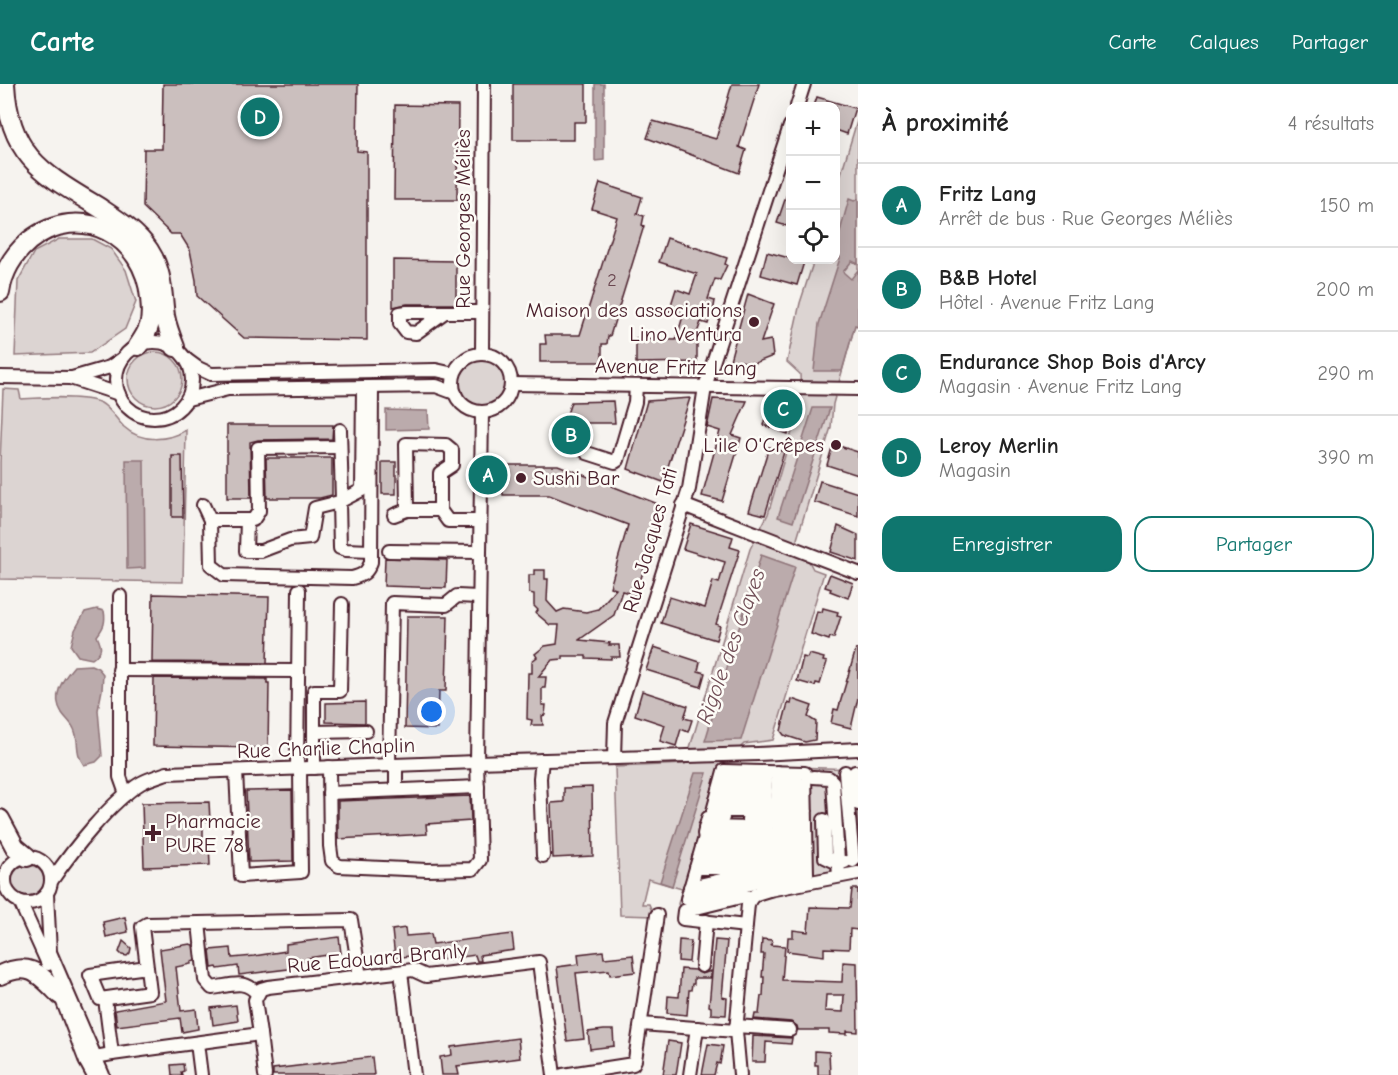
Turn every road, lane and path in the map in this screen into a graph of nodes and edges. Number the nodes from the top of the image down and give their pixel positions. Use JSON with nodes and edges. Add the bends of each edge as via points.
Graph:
{"nodes":[{"id":1,"x":5,"y":84,"type":"edge"},
{"id":2,"x":484,"y":84,"type":"edge"},
{"id":3,"x":804,"y":84,"type":"edge"},
{"id":4,"x":798,"y":102,"type":"edge"},
{"id":5,"x":786,"y":138,"type":"edge"},
{"id":6,"x":0,"y":292,"type":"edge"},
{"id":7,"x":445,"y":312,"type":"dead end"},
{"id":8,"x":482,"y":312,"type":"junction"},
{"id":9,"x":138,"y":346,"type":"junction"},
{"id":10,"x":181,"y":354,"type":"junction"},
{"id":11,"x":482,"y":354,"type":"junction"},
{"id":12,"x":123,"y":359,"type":"junction"},
{"id":13,"x":454,"y":374,"type":"junction"},
{"id":14,"x":0,"y":377,"type":"edge"},
{"id":15,"x":70,"y":378,"type":"junction"},
{"id":16,"x":511,"y":384,"type":"junction"},
{"id":17,"x":636,"y":386,"type":"junction"},
{"id":18,"x":368,"y":387,"type":"junction"},
{"id":19,"x":705,"y":387,"type":"junction"},
{"id":20,"x":858,"y":389,"type":"edge"},
{"id":21,"x":455,"y":393,"type":"junction"},
{"id":22,"x":119,"y":394,"type":"junction"},
{"id":23,"x":188,"y":399,"type":"junction"},
{"id":24,"x":482,"y":412,"type":"junction"},
{"id":25,"x":340,"y":430,"type":"dead end"},
{"id":26,"x":340,"y":447,"type":"junction"},
{"id":27,"x":587,"y":453,"type":"dead end"},
{"id":28,"x":340,"y":501,"type":"junction"},
{"id":29,"x":203,"y":505,"type":"dead end"},
{"id":30,"x":683,"y":505,"type":"junction"},
{"id":31,"x":407,"y":510,"type":"junction"},
{"id":32,"x":441,"y":510,"type":"junction"},
{"id":33,"x":394,"y":515,"type":"dead end"},
{"id":34,"x":210,"y":520,"type":"junction"},
{"id":35,"x":247,"y":520,"type":"junction"},
{"id":36,"x":479,"y":521,"type":"junction"},
{"id":37,"x":370,"y":550,"type":"junction"},
{"id":38,"x":389,"y":551,"type":"dead end"},
{"id":39,"x":479,"y":552,"type":"junction"},
{"id":40,"x":858,"y":573,"type":"edge"},
{"id":41,"x":299,"y":590,"type":"dead end"},
{"id":42,"x":120,"y":596,"type":"dead end"},
{"id":43,"x":478,"y":597,"type":"junction"},
{"id":44,"x":342,"y":604,"type":"dead end"},
{"id":45,"x":119,"y":670,"type":"junction"},
{"id":46,"x":297,"y":671,"type":"junction"},
{"id":47,"x":366,"y":731,"type":"dead end"},
{"id":48,"x":314,"y":732,"type":"junction"},
{"id":49,"x":858,"y":749,"type":"edge"},
{"id":50,"x":614,"y":758,"type":"junction"},
{"id":51,"x":542,"y":760,"type":"junction"},
{"id":52,"x":477,"y":762,"type":"junction"},
{"id":53,"x":392,"y":765,"type":"junction"},
{"id":54,"x":329,"y":767,"type":"junction"},
{"id":55,"x":299,"y":768,"type":"junction"},
{"id":56,"x":314,"y":768,"type":"junction"},
{"id":57,"x":236,"y":771,"type":"junction"},
{"id":58,"x":850,"y":772,"type":"dead end"},
{"id":59,"x":813,"y":777,"type":"dead end"},
{"id":60,"x":478,"y":787,"type":"junction"},
{"id":61,"x":396,"y":790,"type":"junction"},
{"id":62,"x":329,"y":793,"type":"junction"},
{"id":63,"x":126,"y":794,"type":"junction"},
{"id":64,"x":849,"y":796,"type":"edge"},
{"id":65,"x":858,"y":804,"type":"edge"},
{"id":66,"x":0,"y":819,"type":"edge"},
{"id":67,"x":854,"y":829,"type":"edge"},
{"id":68,"x":837,"y":831,"type":"junction"},
{"id":69,"x":775,"y":832,"type":"junction"},
{"id":70,"x":70,"y":853,"type":"junction"},
{"id":71,"x":543,"y":856,"type":"dead end"},
{"id":72,"x":699,"y":858,"type":"junction"},
{"id":73,"x":35,"y":860,"type":"junction"},
{"id":74,"x":838,"y":862,"type":"junction"},
{"id":75,"x":856,"y":865,"type":"edge"},
{"id":76,"x":839,"y":876,"type":"junction"},
{"id":77,"x":706,"y":878,"type":"dead end"},
{"id":78,"x":51,"y":880,"type":"junction"},
{"id":79,"x":47,"y":894,"type":"junction"},
{"id":80,"x":751,"y":898,"type":"junction"},
{"id":81,"x":20,"y":902,"type":"junction"},
{"id":82,"x":657,"y":915,"type":"dead end"},
{"id":83,"x":706,"y":921,"type":"junction"},
{"id":84,"x":199,"y":923,"type":"junction"},
{"id":85,"x":746,"y":926,"type":"junction"},
{"id":86,"x":702,"y":966,"type":"dead end"},
{"id":87,"x":147,"y":967,"type":"junction"},
{"id":88,"x":400,"y":972,"type":"junction"},
{"id":89,"x":0,"y":975,"type":"edge"},
{"id":90,"x":360,"y":976,"type":"junction"},
{"id":91,"x":257,"y":994,"type":"junction"},
{"id":92,"x":60,"y":995,"type":"junction"},
{"id":93,"x":105,"y":999,"type":"junction"},
{"id":94,"x":641,"y":1024,"type":"junction"},
{"id":95,"x":697,"y":1028,"type":"junction"},
{"id":96,"x":736,"y":1029,"type":"junction"},
{"id":97,"x":790,"y":1030,"type":"dead end"},
{"id":98,"x":260,"y":1034,"type":"junction"},
{"id":99,"x":197,"y":1043,"type":"junction"},
{"id":100,"x":112,"y":1054,"type":"junction"},
{"id":101,"x":90,"y":1060,"type":"junction"},
{"id":102,"x":93,"y":1075,"type":"edge"},
{"id":103,"x":103,"y":1075,"type":"edge"},
{"id":104,"x":201,"y":1075,"type":"edge"},
{"id":105,"x":265,"y":1075,"type":"edge"},
{"id":106,"x":414,"y":1075,"type":"edge"},
{"id":107,"x":554,"y":1075,"type":"edge"},
{"id":108,"x":563,"y":1075,"type":"edge"},
{"id":109,"x":690,"y":1075,"type":"edge"},
{"id":110,"x":740,"y":1075,"type":"edge"}],
"edges":[{"from":1,"to":10,"type":"highway","via":[[13,129],[32,161],[47,175],[122,222],[149,250],[158,268],[168,330]]},
{"from":2,"to":8,"type":"street","name":"Rue Georges Méliès"},
{"from":3,"to":4,"type":"street"},
{"from":5,"to":19,"type":"street","name":"Rue Jacques Tati"},
{"from":6,"to":9,"type":"highway","via":[[9,264],[36,236],[69,224],[102,228],[130,247],[150,288],[151,321]]},
{"from":7,"to":8,"type":"street"},
{"from":8,"to":11,"type":"street","name":"Rue Georges Méliès"},
{"from":9,"to":10,"type":"street","via":[[164,343]]},
{"from":9,"to":12,"type":"street"},
{"from":10,"to":13,"type":"street","via":[[211,374],[436,370]]},
{"from":10,"to":23,"type":"street","via":[[192,373]]},
{"from":11,"to":13,"type":"street","via":[[465,359]]},
{"from":11,"to":16,"type":"street","via":[[506,366]]},
{"from":12,"to":15,"type":"street","via":[[110,367]]},
{"from":12,"to":22,"type":"street","via":[[116,381]]},
{"from":13,"to":21,"type":"street"},
{"from":14,"to":15,"type":"street"},
{"from":15,"to":22,"type":"street"},
{"from":16,"to":17,"type":"street","name":"Avenue Fritz Lang"},
{"from":16,"to":24,"type":"street","via":[[498,407]]},
{"from":17,"to":19,"type":"street","name":"Avenue Fritz Lang"},
{"from":17,"to":27,"type":"street","via":[[618,459],[615,462]]},
{"from":18,"to":21,"type":"street","via":[[436,386]]},
{"from":18,"to":23,"type":"street","via":[[228,388]]},
{"from":18,"to":28,"type":"street","via":[[362,490]]},
{"from":18,"to":37,"type":"street"},
{"from":19,"to":20,"type":"street","name":"Avenue Fritz Lang"},
{"from":19,"to":30,"type":"street","name":"Rue Jacques Tati"},
{"from":21,"to":24,"type":"street","via":[[465,406]]},
{"from":22,"to":23,"type":"street","via":[[135,413],[160,418],[173,413]]},
{"from":24,"to":36,"type":"street"},
{"from":25,"to":26,"type":"street"},
{"from":26,"to":28,"type":"street"},
{"from":26,"to":35,"type":"street","via":[[258,448],[259,511],[254,520]]},
{"from":28,"to":35,"type":"street","via":[[315,508],[310,538],[290,540],[261,551],[246,552]]},
{"from":28,"to":37,"type":"street","via":[[340,548]]},
{"from":29,"to":34,"type":"street"},
{"from":30,"to":40,"type":"street"},
{"from":30,"to":50,"type":"street","name":"Rue Jacques Tati","via":[[615,723]]},
{"from":31,"to":32,"type":"street"},
{"from":31,"to":32,"type":"street","via":[[406,444],[446,445],[452,450],[452,465],[440,473]]},
{"from":31,"to":33,"type":"street"},
{"from":32,"to":36,"type":"street","via":[[448,521]]},
{"from":34,"to":35,"type":"street"},
{"from":34,"to":37,"type":"street","via":[[211,566],[224,575],[352,578],[368,571]]},
{"from":36,"to":39,"type":"street"},
{"from":38,"to":39,"type":"street"},
{"from":39,"to":43,"type":"street"},
{"from":41,"to":46,"type":"street"},
{"from":42,"to":45,"type":"street"},
{"from":43,"to":52,"type":"street"},
{"from":43,"to":53,"type":"street","via":[[458,596],[446,605],[393,603]]},
{"from":44,"to":48,"type":"street","via":[[340,691],[314,691]]},
{"from":45,"to":46,"type":"street"},
{"from":45,"to":63,"type":"street","via":[[120,777]]},
{"from":46,"to":55,"type":"street"},
{"from":47,"to":48,"type":"street"},
{"from":48,"to":56,"type":"street"},
{"from":49,"to":50,"type":"street","name":"Rue Charlie Chaplin"},
{"from":50,"to":51,"type":"street","name":"Rue Charlie Chaplin"},
{"from":51,"to":52,"type":"street","name":"Rue Charlie Chaplin"},
{"from":51,"to":71,"type":"street"},
{"from":52,"to":53,"type":"street","name":"Rue Charlie Chaplin"},
{"from":52,"to":60,"type":"street"},
{"from":53,"to":54,"type":"street","name":"Rue Charlie Chaplin"},
{"from":53,"to":61,"type":"street"},
{"from":54,"to":56,"type":"street","name":"Rue Charlie Chaplin"},
{"from":54,"to":62,"type":"street"},
{"from":55,"to":56,"type":"street","name":"Rue Charlie Chaplin"},
{"from":55,"to":57,"type":"street","name":"Rue Charlie Chaplin"},
{"from":55,"to":57,"type":"street","via":[[301,872],[241,876]]},
{"from":57,"to":63,"type":"street","name":"Rue Charlie Chaplin","via":[[167,773],[142,782]]},
{"from":58,"to":64,"type":"street"},
{"from":59,"to":64,"type":"street","via":[[829,778]]},
{"from":60,"to":61,"type":"street"},
{"from":60,"to":62,"type":"street","via":[[480,860],[473,869],[339,866],[332,861]]},
{"from":61,"to":62,"type":"street"},
{"from":63,"to":70,"type":"street","name":"Rue Charlie Chaplin"},
{"from":64,"to":65,"type":"street"},
{"from":64,"to":67,"type":"street"},
{"from":64,"to":68,"type":"street"},
{"from":66,"to":73,"type":"highway","via":[[15,847]]},
{"from":67,"to":68,"type":"street"},
{"from":67,"to":75,"type":"street"},
{"from":68,"to":74,"type":"street"},
{"from":69,"to":69,"type":"street","via":[[719,790]]},
{"from":69,"to":72,"type":"street"},
{"from":69,"to":72,"type":"street"},
{"from":69,"to":72,"type":"street"},
{"from":69,"to":72,"type":"street","via":[[721,880]]},
{"from":69,"to":74,"type":"street"},
{"from":69,"to":76,"type":"street"},
{"from":69,"to":80,"type":"street","via":[[756,894]]},
{"from":70,"to":73,"type":"street","name":"Rue Charlie Chaplin"},
{"from":70,"to":78,"type":"street","name":"Rue Charlie Chaplin"},
{"from":72,"to":77,"type":"street"},
{"from":73,"to":78,"type":"street","via":[[47,867]]},
{"from":73,"to":81,"type":"street","via":[[13,863],[5,877],[8,892]]},
{"from":74,"to":75,"type":"street"},
{"from":74,"to":76,"type":"street"},
{"from":75,"to":76,"type":"street"},
{"from":78,"to":79,"type":"street"},
{"from":79,"to":81,"type":"street","via":[[35,903]]},
{"from":79,"to":101,"type":"street","via":[[50,952]]},
{"from":80,"to":83,"type":"street","via":[[684,911],[683,919]]},
{"from":80,"to":85,"type":"street"},
{"from":81,"to":92,"type":"street"},
{"from":82,"to":94,"type":"street"},
{"from":83,"to":85,"type":"street"},
{"from":83,"to":86,"type":"street"},
{"from":84,"to":87,"type":"street","via":[[142,927]]},
{"from":84,"to":90,"type":"street","via":[[351,920]]},
{"from":84,"to":91,"type":"street","via":[[208,985],[212,988],[244,984]]},
{"from":85,"to":96,"type":"street"},
{"from":87,"to":93,"type":"street","via":[[150,992]]},
{"from":87,"to":93,"type":"street","via":[[90,975],[100,999]]},
{"from":88,"to":90,"type":"street","name":"Rue Edouard Branly"},
{"from":88,"to":106,"type":"street"},
{"from":88,"to":107,"type":"street","name":"Rue Edouard Branly","via":[[414,970],[426,976],[539,962]]},
{"from":89,"to":92,"type":"highway","via":[[31,970]]},
{"from":90,"to":91,"type":"street","name":"Rue Edouard Branly","via":[[268,987]]},
{"from":91,"to":98,"type":"street"},
{"from":92,"to":101,"type":"street"},
{"from":93,"to":100,"type":"street"},
{"from":94,"to":95,"type":"street"},
{"from":94,"to":108,"type":"street","via":[[633,1064]]},
{"from":95,"to":96,"type":"street"},
{"from":95,"to":109,"type":"street"},
{"from":96,"to":97,"type":"street"},
{"from":96,"to":110,"type":"street"},
{"from":98,"to":99,"type":"street"},
{"from":98,"to":105,"type":"street"},
{"from":99,"to":100,"type":"street"},
{"from":99,"to":104,"type":"street"},
{"from":100,"to":101,"type":"street"},
{"from":101,"to":102,"type":"street"},
{"from":101,"to":103,"type":"street"}]}
